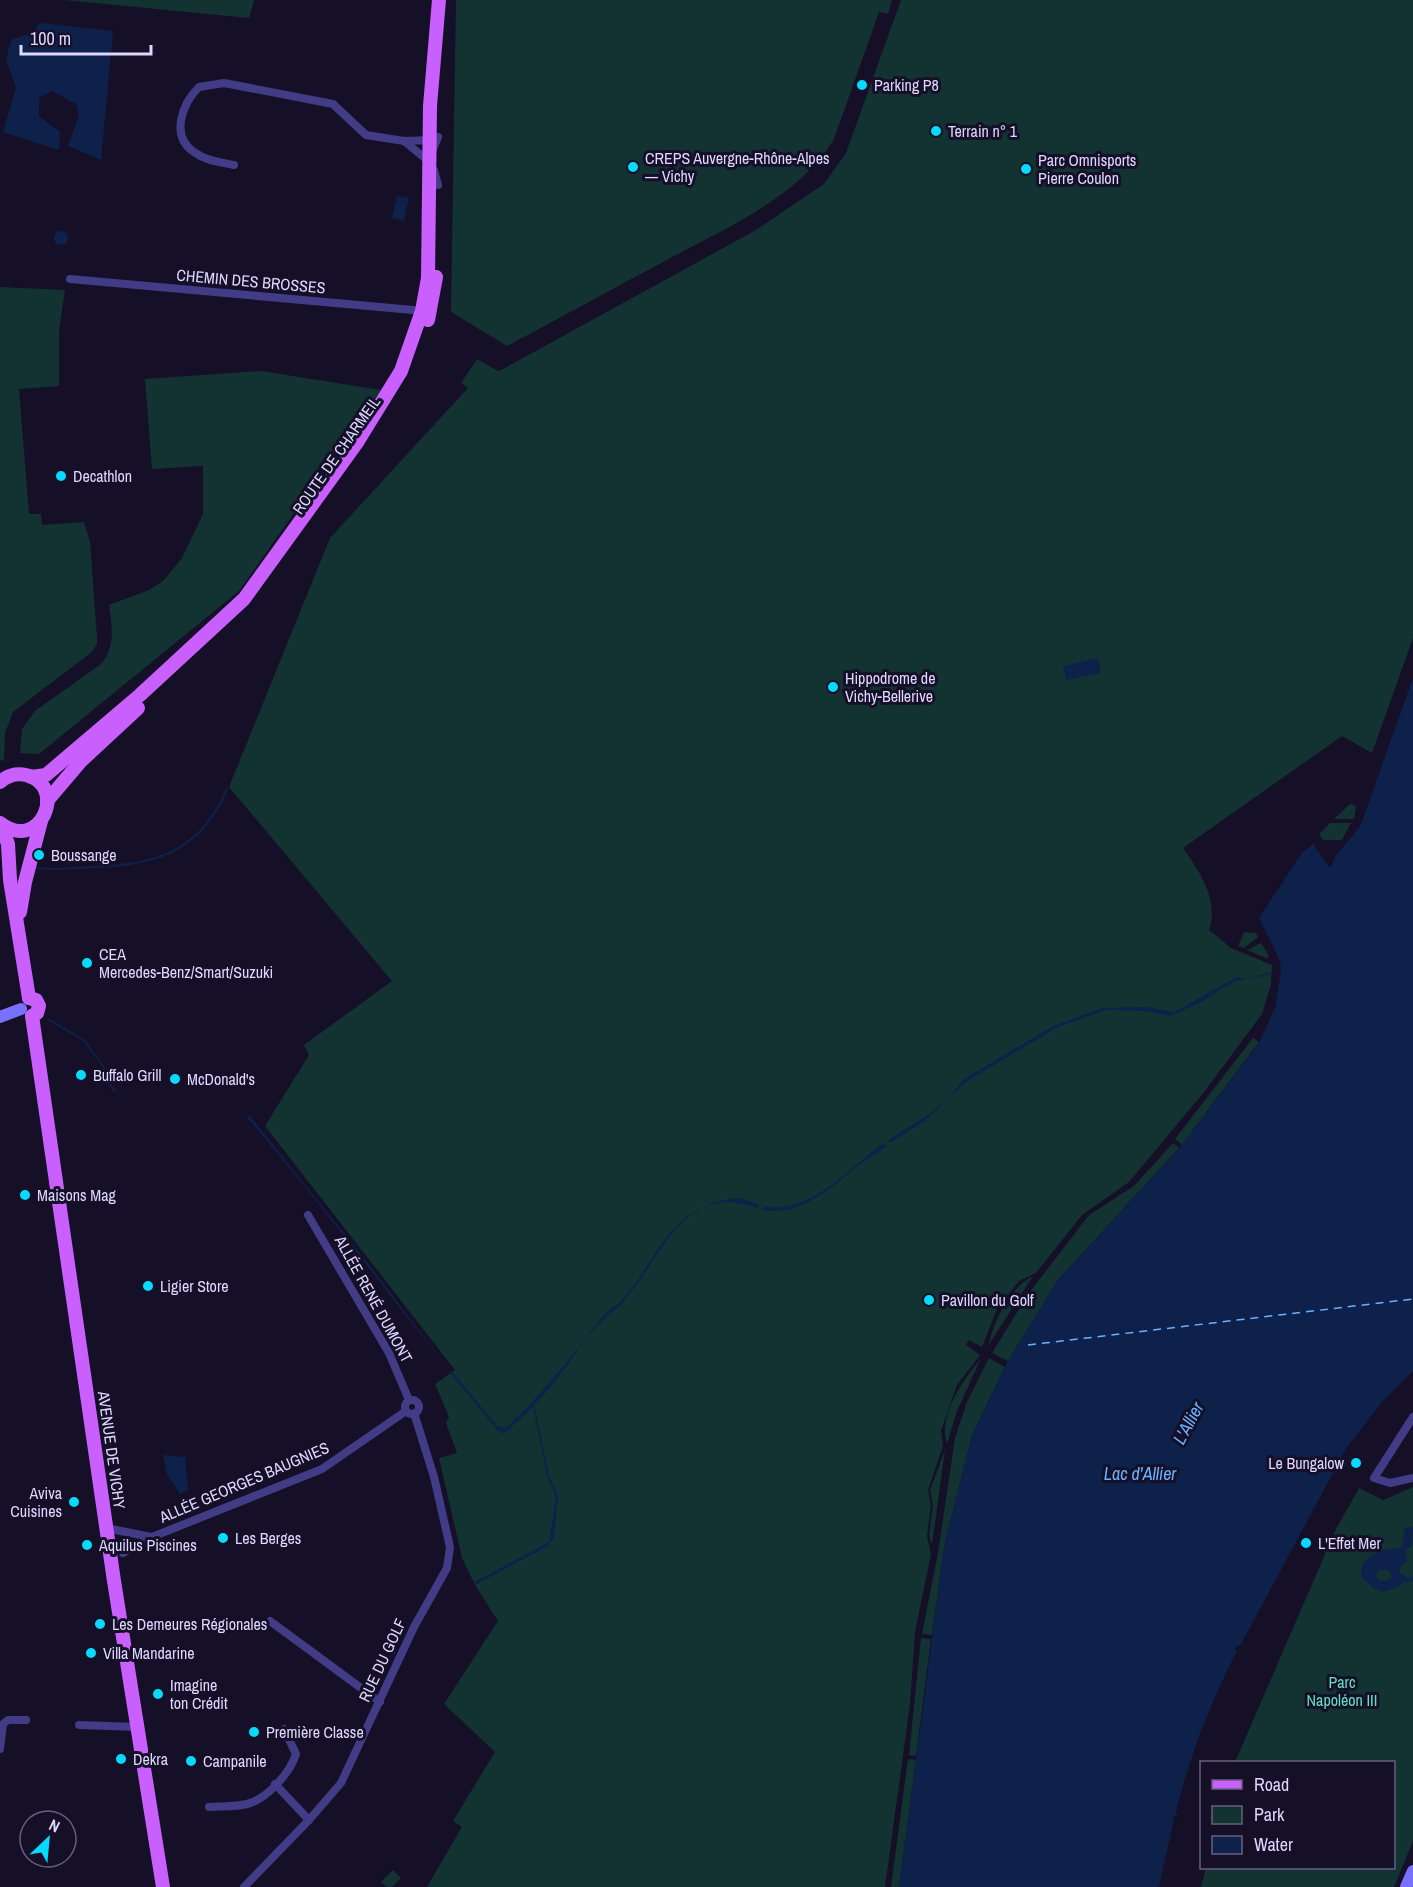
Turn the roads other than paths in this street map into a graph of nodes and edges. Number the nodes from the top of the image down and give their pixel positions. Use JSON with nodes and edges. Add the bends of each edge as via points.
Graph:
{"nodes":[{"id":1,"x":439,"y":0,"type":"edge"},
{"id":2,"x":404,"y":141,"type":"junction"},
{"id":3,"x":433,"y":145,"type":"junction"},
{"id":4,"x":234,"y":165,"type":"dead end"},
{"id":5,"x":70,"y":279,"type":"dead end"},
{"id":6,"x":426,"y":312,"type":"junction"},
{"id":7,"x":32,"y":777,"type":"junction"},
{"id":8,"x":0,"y":782,"type":"edge"},
{"id":9,"x":48,"y":801,"type":"junction"},
{"id":10,"x":41,"y":821,"type":"junction"},
{"id":11,"x":0,"y":824,"type":"edge"},
{"id":12,"x":20,"y":935,"type":"junction"},
{"id":13,"x":27,"y":1008,"type":"junction"},
{"id":14,"x":0,"y":1017,"type":"edge"},
{"id":15,"x":309,"y":1215,"type":"dead end"},
{"id":16,"x":410,"y":1412,"type":"junction"},
{"id":17,"x":1413,"y":1417,"type":"edge"},
{"id":18,"x":1413,"y":1478,"type":"edge"},
{"id":19,"x":106,"y":1528,"type":"junction"},
{"id":20,"x":152,"y":1537,"type":"junction"},
{"id":21,"x":123,"y":1553,"type":"dead end"},
{"id":22,"x":270,"y":1621,"type":"dead end"},
{"id":23,"x":380,"y":1702,"type":"junction"},
{"id":24,"x":26,"y":1720,"type":"dead end"},
{"id":25,"x":79,"y":1725,"type":"dead end"},
{"id":26,"x":137,"y":1727,"type":"junction"},
{"id":27,"x":284,"y":1729,"type":"dead end"},
{"id":28,"x":0,"y":1749,"type":"edge"},
{"id":29,"x":274,"y":1784,"type":"junction"},
{"id":30,"x":209,"y":1807,"type":"dead end"},
{"id":31,"x":309,"y":1820,"type":"junction"},
{"id":32,"x":1413,"y":1871,"type":"edge"},
{"id":33,"x":163,"y":1887,"type":"edge"},
{"id":34,"x":244,"y":1887,"type":"edge"},
{"id":35,"x":1406,"y":1887,"type":"edge"}],
"edges":[{"from":1,"to":3,"type":"main road","name":"ROUTE DE CHARMEIL","via":[[430,106]]},
{"from":2,"to":3,"type":"street"},
{"from":2,"to":3,"type":"street","via":[[426,159]]},
{"from":2,"to":4,"type":"street","via":[[366,135],[333,104],[224,83],[199,87],[181,116],[180,129],[186,145],[206,159]]},
{"from":3,"to":6,"type":"main road","name":"ROUTE DE CHARMEIL"},
{"from":3,"to":6,"type":"main road","name":"ROUTE DE CHARMEIL","via":[[439,245]]},
{"from":5,"to":6,"type":"street","name":"CHEMIN DES BROSSES"},
{"from":6,"to":7,"type":"main road","name":"ROUTE DE CHARMEIL","via":[[380,409],[244,598],[140,695],[46,775]]},
{"from":6,"to":9,"type":"main road","name":"ROUTE DE CHARMEIL","via":[[413,367],[388,413],[251,604],[81,761]]},
{"from":7,"to":8,"type":"main road","name":"ROUTE DE CHARMEIL","via":[[17,775]]},
{"from":7,"to":9,"type":"main road","via":[[43,787]]},
{"from":9,"to":10,"type":"main road","name":"AVENUE DE VICHY"},
{"from":10,"to":11,"type":"main road","via":[[21,831]]},
{"from":10,"to":12,"type":"main road","name":"AVENUE DE VICHY","via":[[21,900]]},
{"from":11,"to":12,"type":"main road","name":"AVENUE DE VICHY","via":[[8,844]]},
{"from":12,"to":13,"type":"main road","name":"AVENUE DE VICHY"},
{"from":13,"to":14,"type":"street"},
{"from":13,"to":19,"type":"main road","name":"AVENUE DE VICHY"},
{"from":15,"to":16,"type":"street","name":"ALLÉE RENÉ DUMONT","via":[[389,1353]]},
{"from":16,"to":20,"type":"street","name":"ALLÉE GEORGES BAUGNIES","via":[[322,1468]]},
{"from":16,"to":23,"type":"street","name":"RUE DU GOLF","via":[[434,1477],[449,1556],[447,1568],[414,1627]]},
{"from":17,"to":18,"type":"street","via":[[1374,1478],[1389,1483]]},
{"from":19,"to":20,"type":"street","name":"ALLÉE GEORGES BAUGNIES"},
{"from":19,"to":26,"type":"main road","name":"AVENUE DE VICHY"},
{"from":20,"to":21,"type":"street","name":"ALLÉE GEORGES BAUGNIES"},
{"from":22,"to":23,"type":"street"},
{"from":23,"to":31,"type":"street","name":"RUE DU GOLF","via":[[341,1783]]},
{"from":24,"to":28,"type":"street","via":[[8,1720],[3,1724]]},
{"from":25,"to":26,"type":"street"},
{"from":26,"to":33,"type":"main road","name":"AVENUE DE VICHY"},
{"from":27,"to":29,"type":"street","via":[[296,1754],[292,1767]]},
{"from":29,"to":30,"type":"street","via":[[258,1800],[245,1805]]},
{"from":29,"to":31,"type":"street"},
{"from":31,"to":34,"type":"street","name":"RUE DU GOLF"},
{"from":32,"to":35,"type":"street"}]}
